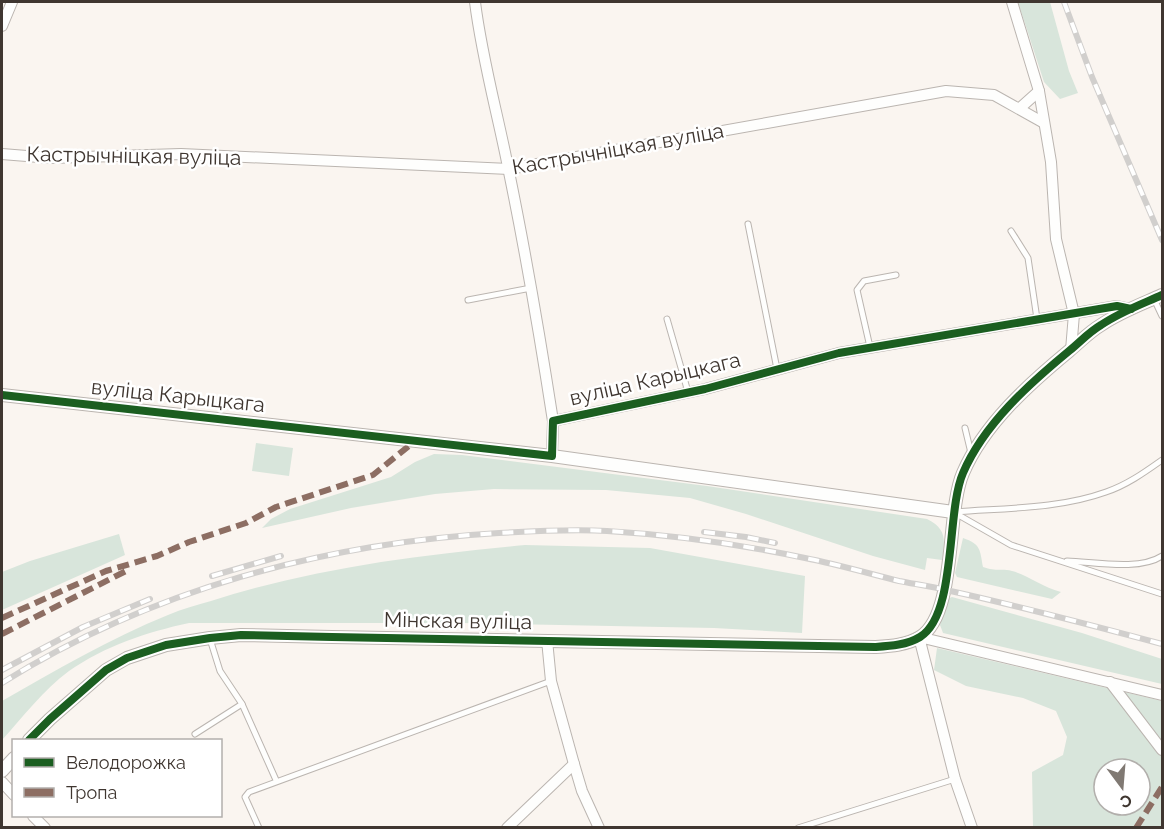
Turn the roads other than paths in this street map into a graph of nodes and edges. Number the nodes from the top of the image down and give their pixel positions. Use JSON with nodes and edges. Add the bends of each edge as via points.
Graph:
{"nodes":[{"id":1,"x":12,"y":2,"type":"edge"},
{"id":2,"x":475,"y":2,"type":"edge"},
{"id":3,"x":1011,"y":2,"type":"edge"},
{"id":4,"x":2,"y":26,"type":"edge"},
{"id":5,"x":1039,"y":91,"type":"junction"},
{"id":6,"x":1020,"y":108,"type":"junction"},
{"id":7,"x":1044,"y":123,"type":"junction"},
{"id":8,"x":2,"y":154,"type":"edge"},
{"id":9,"x":509,"y":169,"type":"junction"},
{"id":10,"x":748,"y":224,"type":"dead end"},
{"id":11,"x":1011,"y":231,"type":"dead end"},
{"id":12,"x":896,"y":275,"type":"dead end"},
{"id":13,"x":532,"y":288,"type":"junction"},
{"id":14,"x":1158,"y":297,"type":"edge"},
{"id":15,"x":468,"y":300,"type":"dead end"},
{"id":16,"x":1131,"y":309,"type":"junction"},
{"id":17,"x":1074,"y":314,"type":"junction"},
{"id":18,"x":1162,"y":316,"type":"edge"},
{"id":19,"x":668,"y":319,"type":"dead end"},
{"id":20,"x":1038,"y":319,"type":"junction"},
{"id":21,"x":870,"y":348,"type":"junction"},
{"id":22,"x":1071,"y":350,"type":"junction"},
{"id":23,"x":777,"y":369,"type":"junction"},
{"id":24,"x":688,"y":392,"type":"junction"},
{"id":25,"x":2,"y":395,"type":"edge"},
{"id":26,"x":553,"y":421,"type":"junction"},
{"id":27,"x":965,"y":428,"type":"dead end"},
{"id":28,"x":552,"y":456,"type":"junction"},
{"id":29,"x":972,"y":457,"type":"junction"},
{"id":30,"x":1162,"y":460,"type":"edge"},
{"id":31,"x":953,"y":512,"type":"junction"},
{"id":32,"x":1162,"y":556,"type":"edge"},
{"id":33,"x":1060,"y":560,"type":"junction"},
{"id":34,"x":1162,"y":594,"type":"edge"},
{"id":35,"x":919,"y":637,"type":"junction"},
{"id":36,"x":210,"y":638,"type":"junction"},
{"id":37,"x":547,"y":640,"type":"junction"},
{"id":38,"x":551,"y":681,"type":"junction"},
{"id":39,"x":1110,"y":682,"type":"junction"},
{"id":40,"x":1162,"y":694,"type":"edge"},
{"id":41,"x":242,"y":704,"type":"junction"},
{"id":42,"x":195,"y":734,"type":"dead end"},
{"id":43,"x":31,"y":739,"type":"edge"},
{"id":44,"x":1162,"y":750,"type":"edge"},
{"id":45,"x":574,"y":764,"type":"junction"},
{"id":46,"x":955,"y":779,"type":"junction"},
{"id":47,"x":276,"y":780,"type":"junction"},
{"id":48,"x":34,"y":817,"type":"edge"},
{"id":49,"x":45,"y":828,"type":"edge"},
{"id":50,"x":260,"y":828,"type":"edge"},
{"id":51,"x":507,"y":828,"type":"edge"},
{"id":52,"x":599,"y":828,"type":"edge"},
{"id":53,"x":798,"y":828,"type":"edge"},
{"id":54,"x":972,"y":828,"type":"edge"}],
"edges":[{"from":1,"to":4,"type":"street"},
{"from":2,"to":9,"type":"street"},
{"from":3,"to":5,"type":"street"},
{"from":5,"to":6,"type":"street"},
{"from":5,"to":7,"type":"street"},
{"from":6,"to":7,"type":"street","name":"Кастрычніцкая вуліца"},
{"from":6,"to":9,"type":"street","name":"Кастрычніцкая вуліца","via":[[994,95],[969,91],[926,93]]},
{"from":7,"to":17,"type":"street","via":[[1056,239]]},
{"from":8,"to":9,"type":"street","name":"Кастрычніцкая вуліца","via":[[51,158],[181,154]]},
{"from":9,"to":13,"type":"street"},
{"from":10,"to":23,"type":"lane"},
{"from":11,"to":20,"type":"lane","via":[[1028,258]]},
{"from":12,"to":21,"type":"lane","via":[[864,281],[857,290]]},
{"from":13,"to":15,"type":"lane"},
{"from":13,"to":26,"type":"street"},
{"from":14,"to":16,"type":"street","name":"вуліца Карыцкага"},
{"from":14,"to":18,"type":"lane"},
{"from":16,"to":17,"type":"street","name":"вуліца Карыцкага","via":[[1117,306]]},
{"from":16,"to":22,"type":"street","name":"вуліца Карыцкага","via":[[1101,324]]},
{"from":17,"to":20,"type":"street","name":"вуліца Карыцкага"},
{"from":17,"to":22,"type":"street"},
{"from":19,"to":24,"type":"lane"},
{"from":20,"to":21,"type":"street","name":"вуліца Карыцкага"},
{"from":21,"to":23,"type":"street","name":"вуліца Карыцкага"},
{"from":22,"to":29,"type":"street","name":"вуліца Карыцкага","via":[[1025,390],[991,427]]},
{"from":23,"to":24,"type":"street","name":"вуліца Карыцкага"},
{"from":24,"to":26,"type":"street","name":"вуліца Карыцкага"},
{"from":25,"to":28,"type":"street","name":"вуліца Карыцкага"},
{"from":26,"to":28,"type":"street","name":"вуліца Карыцкага"},
{"from":27,"to":29,"type":"lane"},
{"from":28,"to":31,"type":"street","name":"вуліца Карыцкага"},
{"from":29,"to":31,"type":"street","name":"вуліца Карыцкага","via":[[959,485]]},
{"from":30,"to":31,"type":"lane","via":[[1124,485],[1082,500]]},
{"from":31,"to":33,"type":"lane","via":[[1011,545]]},
{"from":31,"to":35,"type":"street","via":[[944,589],[934,619]]},
{"from":32,"to":33,"type":"lane","via":[[1137,564]]},
{"from":33,"to":34,"type":"lane"},
{"from":35,"to":37,"type":"street","name":"Мінская вуліца","via":[[875,647]]},
{"from":35,"to":39,"type":"street"},
{"from":35,"to":46,"type":"street"},
{"from":36,"to":37,"type":"street","name":"Мінская вуліца","via":[[241,635]]},
{"from":36,"to":41,"type":"lane","via":[[220,671]]},
{"from":36,"to":43,"type":"street","name":"Мінская вуліца","via":[[166,645],[116,664],[73,697]]},
{"from":37,"to":38,"type":"street"},
{"from":38,"to":45,"type":"street"},
{"from":38,"to":47,"type":"lane"},
{"from":39,"to":40,"type":"street"},
{"from":39,"to":44,"type":"street"},
{"from":41,"to":42,"type":"lane"},
{"from":41,"to":47,"type":"lane"},
{"from":45,"to":51,"type":"street"},
{"from":45,"to":52,"type":"street"},
{"from":46,"to":53,"type":"lane"},
{"from":46,"to":54,"type":"street"},
{"from":47,"to":50,"type":"lane","via":[[245,797]]},
{"from":48,"to":49,"type":"street"}]}
